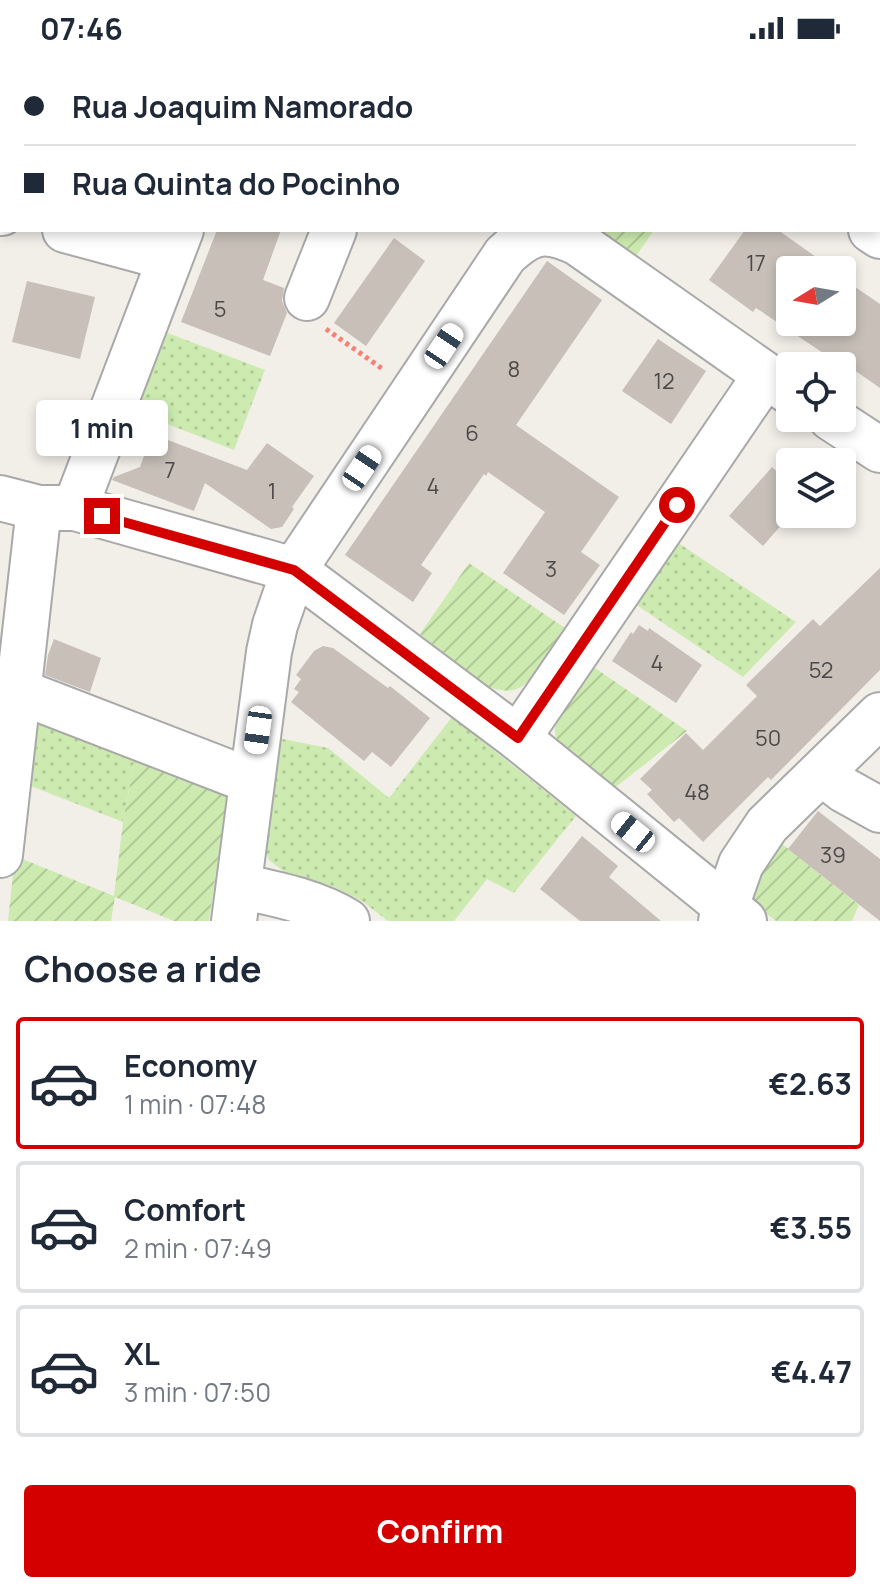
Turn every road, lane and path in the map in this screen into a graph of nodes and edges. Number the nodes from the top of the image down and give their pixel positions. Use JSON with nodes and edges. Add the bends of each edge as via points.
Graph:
{"nodes":[{"id":1,"x":81,"y":232,"type":"edge"},
{"id":2,"x":333,"y":232,"type":"edge"},
{"id":3,"x":175,"y":244,"type":"edge"},
{"id":4,"x":307,"y":298,"type":"joint"},
{"id":5,"x":776,"y":383,"type":"edge"},
{"id":6,"x":776,"y":387,"type":"edge"},
{"id":7,"x":414,"y":391,"type":"junction"},
{"id":8,"x":852,"y":432,"type":"edge"},
{"id":9,"x":880,"y":450,"type":"edge"},
{"id":10,"x":38,"y":504,"type":"edge"},
{"id":11,"x":294,"y":570,"type":"junction"},
{"id":12,"x":18,"y":691,"type":"junction"},
{"id":13,"x":880,"y":715,"type":"edge"},
{"id":14,"x":518,"y":738,"type":"junction"},
{"id":15,"x":822,"y":773,"type":"junction"},
{"id":16,"x":251,"y":781,"type":"junction"},
{"id":17,"x":880,"y":810,"type":"edge"},
{"id":18,"x":0,"y":848,"type":"edge"},
{"id":19,"x":0,"y":855,"type":"edge"},
{"id":20,"x":236,"y":904,"type":"edge"},
{"id":21,"x":730,"y":916,"type":"edge"},
{"id":22,"x":347,"y":921,"type":"edge"}],
"edges":[{"from":1,"to":3,"type":"street"},
{"from":2,"to":4,"type":"street"},
{"from":3,"to":10,"type":"street"},
{"from":4,"to":7,"type":"path","via":[[318,323]]},
{"from":5,"to":7,"type":"street","via":[[578,243],[542,233],[521,240],[505,255]]},
{"from":6,"to":14,"type":"street"},
{"from":7,"to":11,"type":"street"},
{"from":8,"to":9,"type":"street"},
{"from":10,"to":11,"type":"street"},
{"from":10,"to":12,"type":"street"},
{"from":11,"to":14,"type":"street"},
{"from":11,"to":16,"type":"street","via":[[269,652]]},
{"from":12,"to":16,"type":"street"},
{"from":12,"to":18,"type":"street"},
{"from":13,"to":15,"type":"street"},
{"from":14,"to":21,"type":"street"},
{"from":15,"to":17,"type":"street"},
{"from":15,"to":21,"type":"street","via":[[767,825],[741,864]]},
{"from":16,"to":20,"type":"street"},
{"from":18,"to":19,"type":"street"},
{"from":20,"to":22,"type":"street","via":[[277,894]]}]}
